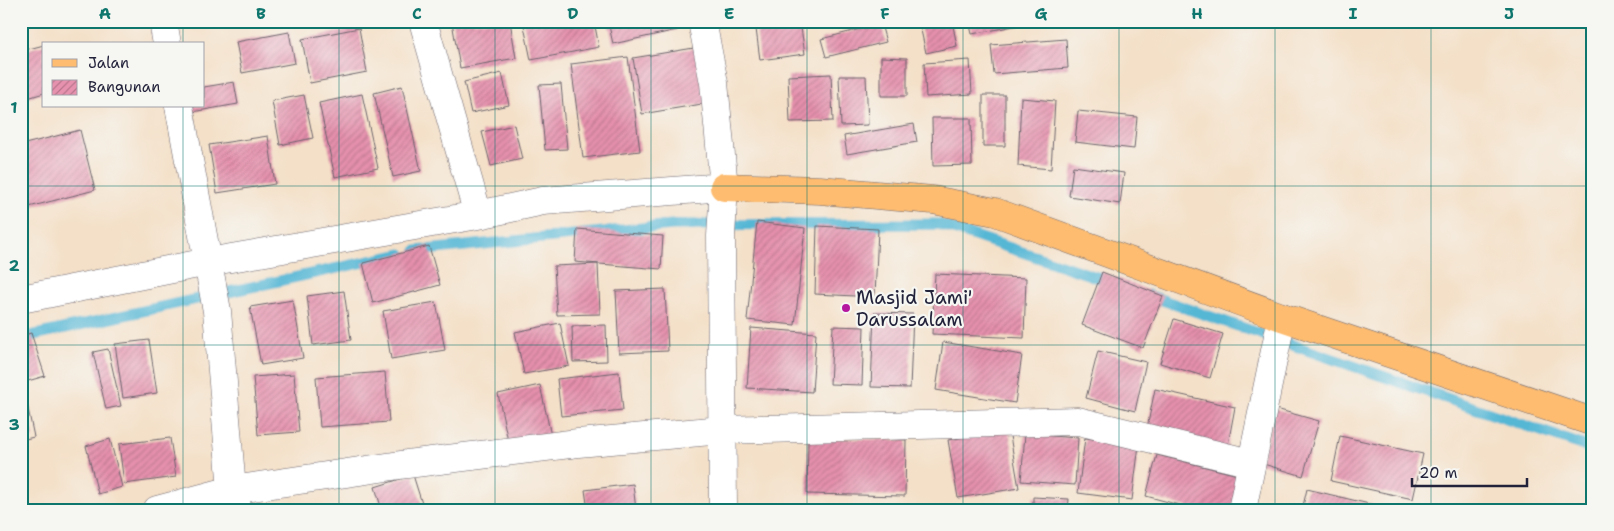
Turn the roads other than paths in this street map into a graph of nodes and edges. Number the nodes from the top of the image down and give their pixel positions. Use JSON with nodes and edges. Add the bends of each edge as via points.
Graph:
{"nodes":[{"id":1,"x":163,"y":21,"type":"edge"},
{"id":2,"x":423,"y":21,"type":"edge"},
{"id":3,"x":702,"y":21,"type":"edge"},
{"id":4,"x":167,"y":42,"type":"edge"},
{"id":5,"x":179,"y":108,"type":"edge"},
{"id":6,"x":723,"y":195,"type":"junction"},
{"id":7,"x":478,"y":216,"type":"junction"},
{"id":8,"x":209,"y":270,"type":"junction"},
{"id":9,"x":21,"y":299,"type":"edge"},
{"id":10,"x":1282,"y":317,"type":"junction"},
{"id":11,"x":1593,"y":422,"type":"edge"},
{"id":12,"x":722,"y":430,"type":"junction"},
{"id":13,"x":1251,"y":463,"type":"junction"},
{"id":14,"x":235,"y":500,"type":"edge"},
{"id":15,"x":157,"y":510,"type":"edge"},
{"id":16,"x":722,"y":510,"type":"edge"},
{"id":17,"x":1242,"y":510,"type":"edge"}],
"edges":[{"from":1,"to":4,"type":"street"},
{"from":2,"to":7,"type":"street"},
{"from":3,"to":6,"type":"street","via":[[714,83]]},
{"from":5,"to":8,"type":"street"},
{"from":6,"to":7,"type":"street","via":[[543,201]]},
{"from":6,"to":10,"type":"main road","via":[[820,190],[933,200],[995,212]]},
{"from":6,"to":12,"type":"street"},
{"from":7,"to":8,"type":"street"},
{"from":8,"to":9,"type":"street"},
{"from":8,"to":14,"type":"street","via":[[217,311]]},
{"from":10,"to":11,"type":"main road"},
{"from":10,"to":13,"type":"street"},
{"from":12,"to":13,"type":"street","via":[[1078,421]]},
{"from":12,"to":14,"type":"street","via":[[578,443],[407,464]]},
{"from":12,"to":16,"type":"street"},
{"from":13,"to":17,"type":"street"},
{"from":14,"to":15,"type":"street"}]}
